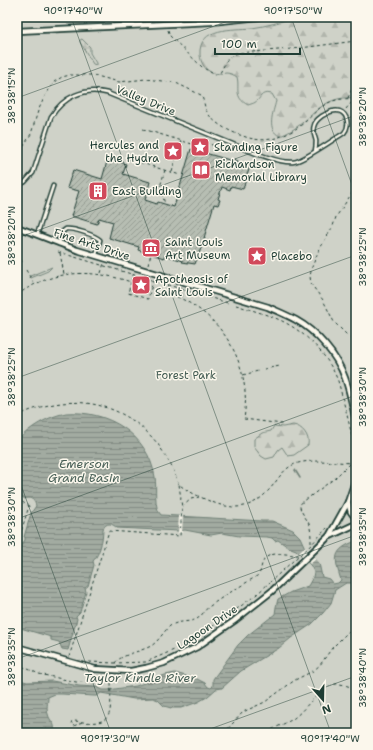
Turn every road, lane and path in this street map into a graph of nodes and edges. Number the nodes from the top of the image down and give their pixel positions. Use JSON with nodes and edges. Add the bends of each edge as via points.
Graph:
{"nodes":[{"id":1,"x":259,"y":17,"type":"edge"},
{"id":2,"x":168,"y":28,"type":"dead end"},
{"id":3,"x":17,"y":31,"type":"edge"},
{"id":4,"x":356,"y":41,"type":"edge"},
{"id":5,"x":356,"y":80,"type":"edge"},
{"id":6,"x":348,"y":99,"type":"junction"},
{"id":7,"x":356,"y":100,"type":"edge"},
{"id":8,"x":344,"y":114,"type":"junction"},
{"id":9,"x":143,"y":129,"type":"dead end"},
{"id":10,"x":182,"y":141,"type":"junction"},
{"id":11,"x":230,"y":143,"type":"junction"},
{"id":12,"x":315,"y":151,"type":"junction"},
{"id":13,"x":17,"y":157,"type":"edge"},
{"id":14,"x":129,"y":159,"type":"dead end"},
{"id":15,"x":165,"y":170,"type":"junction"},
{"id":16,"x":172,"y":172,"type":"junction"},
{"id":17,"x":180,"y":175,"type":"dead end"},
{"id":18,"x":17,"y":186,"type":"edge"},
{"id":19,"x":53,"y":186,"type":"dead end"},
{"id":20,"x":356,"y":187,"type":"edge"},
{"id":21,"x":165,"y":204,"type":"dead end"},
{"id":22,"x":17,"y":227,"type":"edge"},
{"id":23,"x":37,"y":236,"type":"junction"},
{"id":24,"x":59,"y":244,"type":"junction"},
{"id":25,"x":18,"y":254,"type":"edge"},
{"id":26,"x":151,"y":254,"type":"dead end"},
{"id":27,"x":96,"y":255,"type":"junction"},
{"id":28,"x":105,"y":262,"type":"dead end"},
{"id":29,"x":23,"y":264,"type":"dead end"},
{"id":30,"x":148,"y":264,"type":"dead end"},
{"id":31,"x":104,"y":265,"type":"junction"},
{"id":32,"x":26,"y":270,"type":"dead end"},
{"id":33,"x":64,"y":274,"type":"junction"},
{"id":34,"x":101,"y":274,"type":"junction"},
{"id":35,"x":133,"y":274,"type":"junction"},
{"id":36,"x":154,"y":280,"type":"junction"},
{"id":37,"x":131,"y":282,"type":"junction"},
{"id":38,"x":34,"y":285,"type":"junction"},
{"id":39,"x":184,"y":286,"type":"dead end"},
{"id":40,"x":151,"y":288,"type":"junction"},
{"id":41,"x":183,"y":290,"type":"junction"},
{"id":42,"x":17,"y":295,"type":"edge"},
{"id":43,"x":181,"y":298,"type":"junction"},
{"id":44,"x":228,"y":303,"type":"dead end"},
{"id":45,"x":236,"y":305,"type":"dead end"},
{"id":46,"x":356,"y":347,"type":"edge"},
{"id":47,"x":280,"y":366,"type":"dead end"},
{"id":48,"x":264,"y":370,"type":"dead end"},
{"id":49,"x":258,"y":371,"type":"dead end"},
{"id":50,"x":243,"y":375,"type":"junction"},
{"id":51,"x":17,"y":416,"type":"edge"},
{"id":52,"x":356,"y":422,"type":"edge"},
{"id":53,"x":282,"y":424,"type":"dead end"},
{"id":54,"x":350,"y":463,"type":"junction"},
{"id":55,"x":353,"y":463,"type":"junction"},
{"id":56,"x":356,"y":463,"type":"edge"},
{"id":57,"x":354,"y":477,"type":"edge"},
{"id":58,"x":179,"y":484,"type":"junction"},
{"id":59,"x":200,"y":496,"type":"junction"},
{"id":60,"x":17,"y":499,"type":"edge"},
{"id":61,"x":348,"y":502,"type":"junction"},
{"id":62,"x":182,"y":508,"type":"junction"},
{"id":63,"x":356,"y":519,"type":"edge"},
{"id":64,"x":356,"y":524,"type":"edge"},
{"id":65,"x":328,"y":526,"type":"dead end"},
{"id":66,"x":328,"y":537,"type":"junction"},
{"id":67,"x":18,"y":538,"type":"edge"},
{"id":68,"x":311,"y":544,"type":"junction"},
{"id":69,"x":17,"y":545,"type":"edge"},
{"id":70,"x":300,"y":555,"type":"junction"},
{"id":71,"x":356,"y":624,"type":"edge"},
{"id":72,"x":17,"y":647,"type":"edge"},
{"id":73,"x":74,"y":658,"type":"dead end"},
{"id":74,"x":86,"y":661,"type":"dead end"},
{"id":75,"x":115,"y":663,"type":"junction"},
{"id":76,"x":17,"y":664,"type":"edge"},
{"id":77,"x":115,"y":666,"type":"dead end"},
{"id":78,"x":111,"y":677,"type":"dead end"},
{"id":79,"x":111,"y":681,"type":"junction"},
{"id":80,"x":356,"y":689,"type":"edge"},
{"id":81,"x":82,"y":722,"type":"dead end"},
{"id":82,"x":224,"y":733,"type":"edge"},
{"id":83,"x":267,"y":733,"type":"edge"}],
"edges":[{"from":1,"to":3,"type":"street","via":[[211,22]]},
{"from":2,"to":4,"type":"path","via":[[170,36],[202,68],[215,75],[220,73],[228,58],[237,53]]},
{"from":5,"to":6,"type":"path"},
{"from":6,"to":7,"type":"path"},
{"from":6,"to":13,"type":"path","via":[[326,104],[299,127],[282,136],[270,140],[255,140],[223,127],[207,112],[201,95],[176,83],[146,79],[119,82],[93,75],[65,76],[54,82],[49,89],[39,108],[29,138]]},
{"from":7,"to":8,"type":"path","via":[[348,106]]},
{"from":8,"to":12,"type":"lane","name":"Valley Drive","via":[[348,120],[344,133]]},
{"from":8,"to":12,"type":"lane","via":[[332,111],[317,119],[313,128]]},
{"from":9,"to":10,"type":"path"},
{"from":10,"to":11,"type":"path","via":[[192,144],[200,140],[227,151]]},
{"from":10,"to":16,"type":"path"},
{"from":11,"to":12,"type":"lane","name":"Valley Drive","via":[[280,161],[302,159]]},
{"from":11,"to":18,"type":"lane","name":"Valley Drive","via":[[107,93],[84,92],[67,99],[54,111],[34,173]]},
{"from":14,"to":15,"type":"path"},
{"from":15,"to":16,"type":"path"},
{"from":15,"to":21,"type":"path","via":[[160,187]]},
{"from":16,"to":17,"type":"path"},
{"from":19,"to":23,"type":"lane"},
{"from":20,"to":46,"type":"path","via":[[336,217],[318,252],[310,276],[311,284],[334,322]]},
{"from":22,"to":23,"type":"street","name":"Fine Arts Drive"},
{"from":23,"to":24,"type":"street","name":"Fine Arts Drive"},
{"from":24,"to":27,"type":"street","name":"Fine Arts Drive"},
{"from":24,"to":27,"type":"lane","via":[[62,232],[66,229],[95,236],[100,240]]},
{"from":25,"to":29,"type":"path"},
{"from":26,"to":30,"type":"path"},
{"from":27,"to":52,"type":"street","name":"Fine Arts Drive","via":[[268,307],[296,320],[317,337],[333,356],[345,377]]},
{"from":28,"to":31,"type":"path"},
{"from":31,"to":33,"type":"path","via":[[59,252]]},
{"from":31,"to":34,"type":"path"},
{"from":31,"to":35,"type":"path"},
{"from":32,"to":38,"type":"path"},
{"from":33,"to":34,"type":"path"},
{"from":33,"to":38,"type":"path"},
{"from":34,"to":37,"type":"path"},
{"from":35,"to":36,"type":"path"},
{"from":35,"to":37,"type":"path"},
{"from":36,"to":40,"type":"path"},
{"from":36,"to":41,"type":"path"},
{"from":37,"to":40,"type":"path","via":[[128,292],[148,299]]},
{"from":38,"to":42,"type":"path"},
{"from":39,"to":41,"type":"path"},
{"from":40,"to":43,"type":"path"},
{"from":41,"to":43,"type":"path"},
{"from":41,"to":44,"type":"path"},
{"from":43,"to":50,"type":"path","via":[[202,311],[217,326],[231,345]]},
{"from":45,"to":55,"type":"path","via":[[286,323],[305,336],[322,354],[340,387],[354,444]]},
{"from":47,"to":48,"type":"path"},
{"from":49,"to":50,"type":"path"},
{"from":50,"to":53,"type":"path","via":[[246,401],[244,419]]},
{"from":51,"to":58,"type":"path","via":[[40,406],[61,402],[93,404],[121,413],[146,430],[156,442]]},
{"from":54,"to":55,"type":"path"},
{"from":54,"to":59,"type":"path","via":[[295,464],[284,470],[261,499],[241,507],[220,505]]},
{"from":54,"to":68,"type":"path","via":[[335,478],[300,504],[300,510],[310,529]]},
{"from":55,"to":56,"type":"path"},
{"from":55,"to":57,"type":"path"},
{"from":57,"to":61,"type":"street"},
{"from":58,"to":59,"type":"path"},
{"from":58,"to":62,"type":"path"},
{"from":59,"to":62,"type":"path","via":[[191,499]]},
{"from":60,"to":67,"type":"path","via":[[29,506]]},
{"from":61,"to":63,"type":"street"},
{"from":61,"to":66,"type":"street"},
{"from":62,"to":73,"type":"path","via":[[180,536],[109,531],[69,657]]},
{"from":64,"to":66,"type":"street","name":"Lagoon Drive"},
{"from":65,"to":68,"type":"path"},
{"from":66,"to":72,"type":"street","name":"Lagoon Drive","via":[[264,599],[172,660],[131,671],[95,669]]},
{"from":67,"to":69,"type":"path"},
{"from":68,"to":70,"type":"path"},
{"from":70,"to":75,"type":"path","via":[[256,595],[181,647],[146,662]]},
{"from":70,"to":75,"type":"path","via":[[273,555],[266,558],[257,576],[210,605],[199,618],[174,624],[155,643]]},
{"from":71,"to":82,"type":"path","via":[[336,643],[313,672],[295,680],[265,702],[243,712]]},
{"from":74,"to":75,"type":"path"},
{"from":75,"to":77,"type":"path"},
{"from":76,"to":79,"type":"path","via":[[39,674],[76,682]]},
{"from":78,"to":79,"type":"path"},
{"from":79,"to":81,"type":"path","via":[[110,710],[107,718],[98,723]]},
{"from":80,"to":83,"type":"path","via":[[339,684],[330,686],[319,693],[297,716]]}]}
